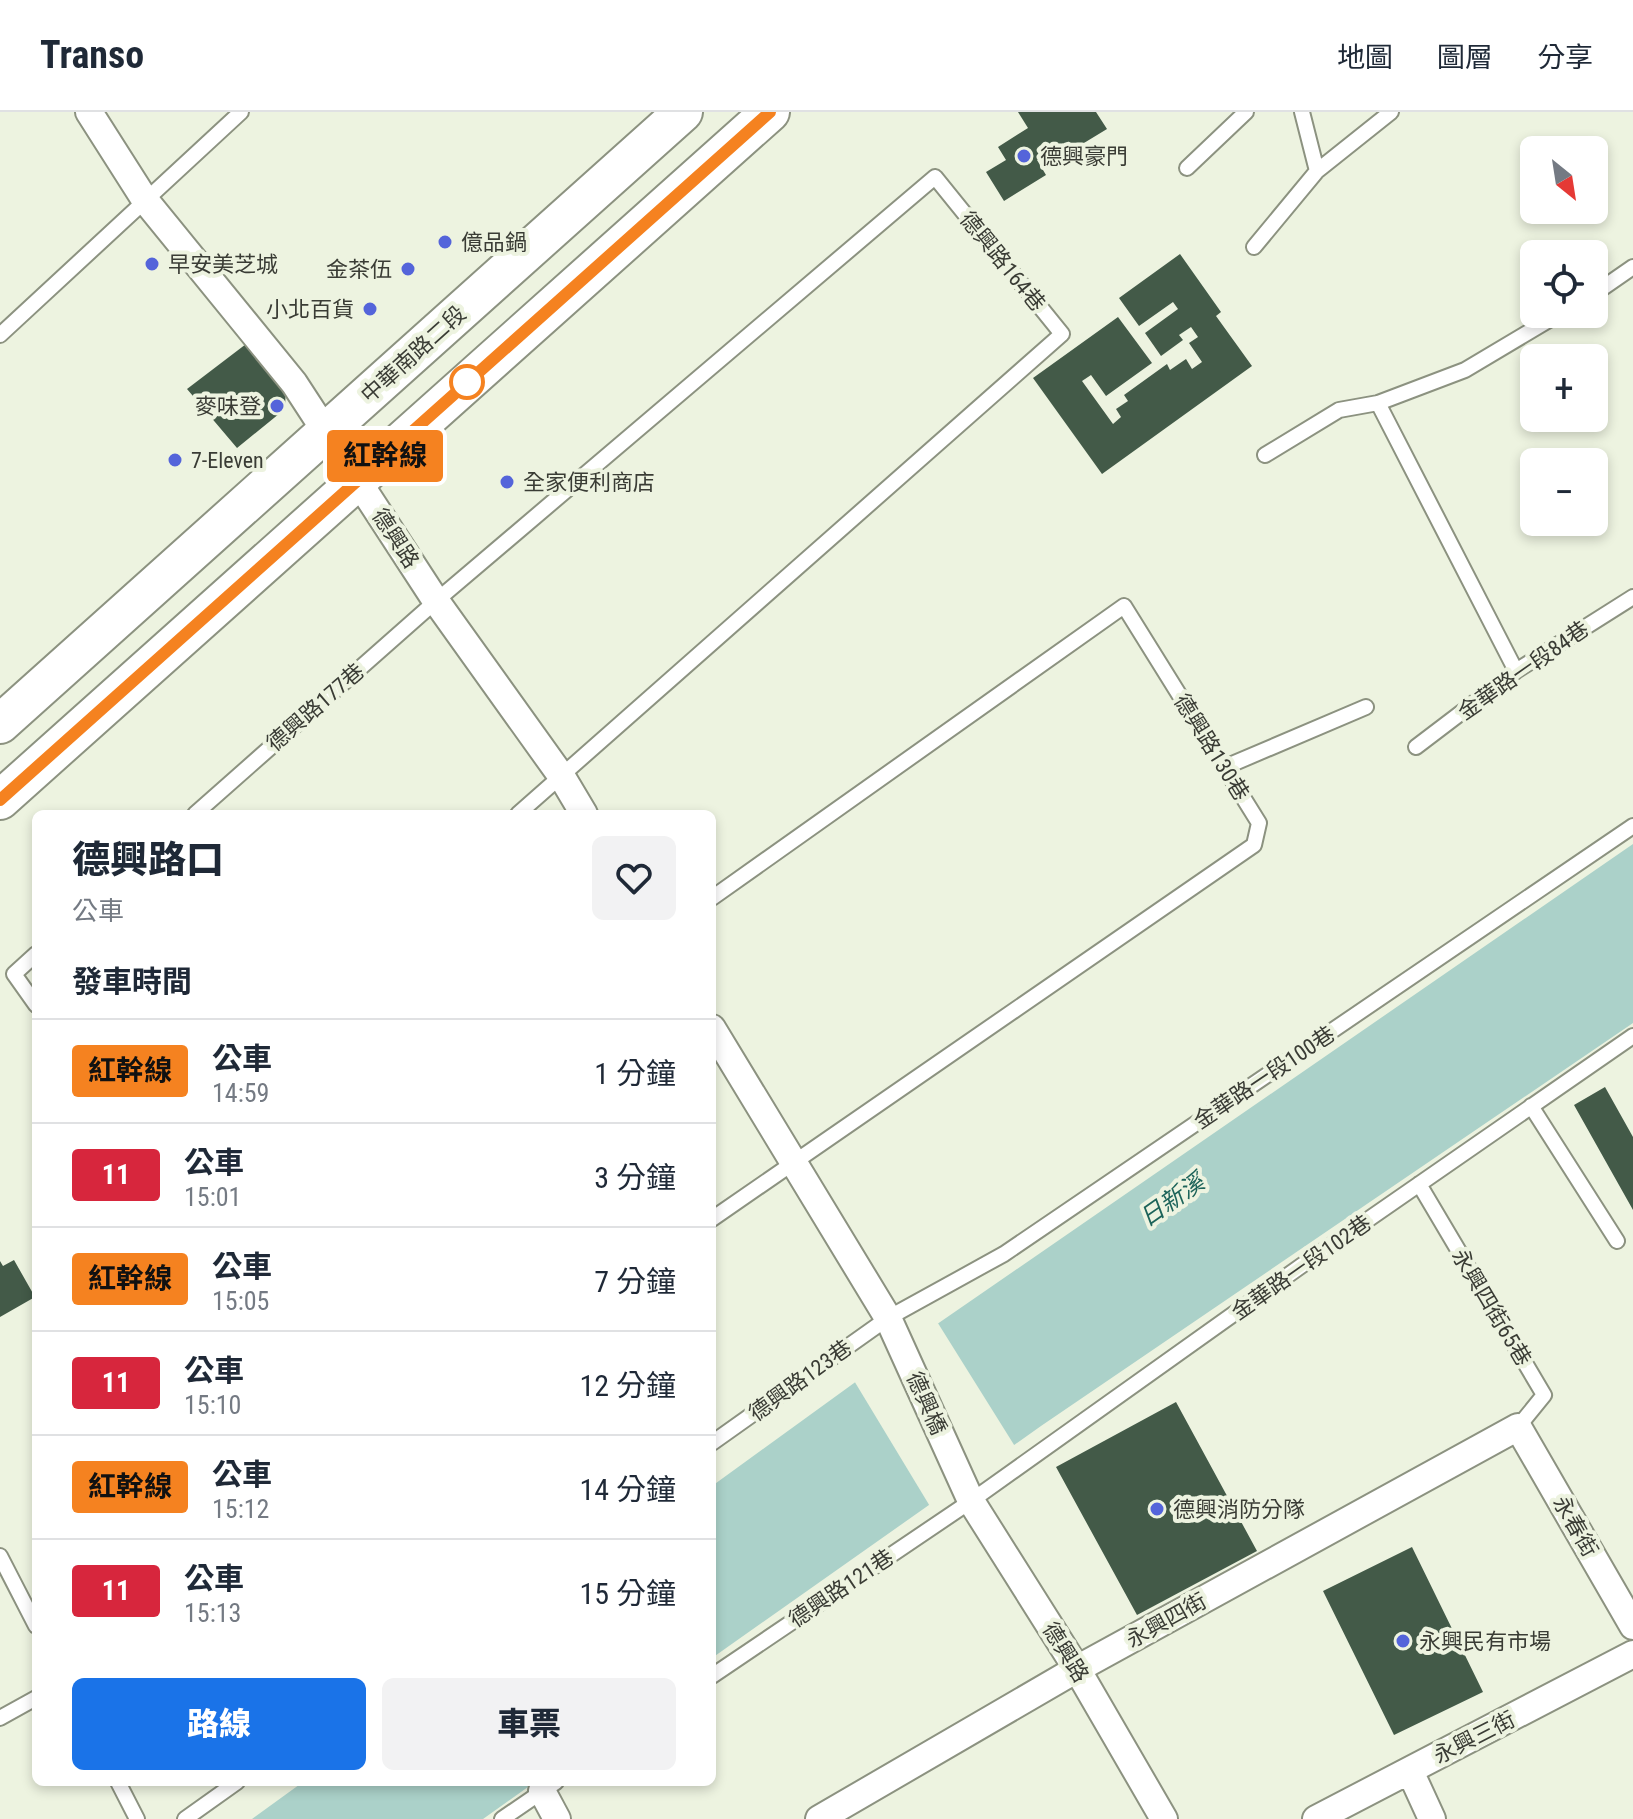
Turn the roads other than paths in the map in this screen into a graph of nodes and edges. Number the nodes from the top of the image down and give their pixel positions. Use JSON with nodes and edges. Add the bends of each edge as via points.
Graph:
{"nodes":[{"id":1,"x":89,"y":112,"type":"edge"},
{"id":2,"x":241,"y":112,"type":"edge"},
{"id":3,"x":683,"y":112,"type":"edge"},
{"id":4,"x":770,"y":112,"type":"edge"},
{"id":5,"x":1246,"y":112,"type":"edge"},
{"id":6,"x":1302,"y":112,"type":"edge"},
{"id":7,"x":1391,"y":112,"type":"edge"},
{"id":8,"x":1187,"y":168,"type":"dead end"},
{"id":9,"x":1317,"y":171,"type":"junction"},
{"id":10,"x":145,"y":200,"type":"junction"},
{"id":11,"x":1254,"y":247,"type":"dead end"},
{"id":12,"x":1633,"y":267,"type":"edge"},
{"id":13,"x":1608,"y":284,"type":"edge"},
{"id":14,"x":1536,"y":328,"type":"edge"},
{"id":15,"x":0,"y":335,"type":"edge"},
{"id":16,"x":1378,"y":403,"type":"junction"},
{"id":17,"x":326,"y":433,"type":"junction"},
{"id":18,"x":1265,"y":455,"type":"dead end"},
{"id":19,"x":356,"y":481,"type":"junction"},
{"id":20,"x":1633,"y":597,"type":"edge"},
{"id":21,"x":436,"y":601,"type":"junction"},
{"id":22,"x":1516,"y":671,"type":"junction"},
{"id":23,"x":1366,"y":707,"type":"dead end"},
{"id":24,"x":0,"y":724,"type":"edge"},
{"id":25,"x":1416,"y":747,"type":"dead end"},
{"id":26,"x":1225,"y":767,"type":"junction"},
{"id":27,"x":562,"y":777,"type":"junction"},
{"id":28,"x":0,"y":800,"type":"edge"},
{"id":29,"x":200,"y":810,"type":"edge"},
{"id":30,"x":523,"y":810,"type":"edge"},
{"id":31,"x":582,"y":810,"type":"edge"},
{"id":32,"x":1633,"y":826,"type":"edge"},
{"id":33,"x":716,"y":895,"type":"edge"},
{"id":34,"x":32,"y":958,"type":"edge"},
{"id":35,"x":32,"y":999,"type":"edge"},
{"id":36,"x":716,"y":1035,"type":"edge"},
{"id":37,"x":1633,"y":1036,"type":"edge"},
{"id":38,"x":1531,"y":1106,"type":"junction"},
{"id":39,"x":792,"y":1161,"type":"junction"},
{"id":40,"x":1419,"y":1184,"type":"junction"},
{"id":41,"x":716,"y":1216,"type":"edge"},
{"id":42,"x":1617,"y":1241,"type":"dead end"},
{"id":43,"x":888,"y":1318,"type":"junction"},
{"id":44,"x":1518,"y":1427,"type":"junction"},
{"id":45,"x":716,"y":1440,"type":"edge"},
{"id":46,"x":968,"y":1494,"type":"junction"},
{"id":47,"x":0,"y":1556,"type":"edge"},
{"id":48,"x":32,"y":1618,"type":"edge"},
{"id":49,"x":1633,"y":1626,"type":"edge"},
{"id":50,"x":1633,"y":1654,"type":"edge"},
{"id":51,"x":1077,"y":1669,"type":"junction"},
{"id":52,"x":716,"y":1673,"type":"edge"},
{"id":53,"x":32,"y":1700,"type":"edge"},
{"id":54,"x":0,"y":1718,"type":"edge"},
{"id":55,"x":1410,"y":1771,"type":"junction"},
{"id":56,"x":120,"y":1786,"type":"edge"},
{"id":57,"x":231,"y":1786,"type":"edge"},
{"id":58,"x":549,"y":1786,"type":"edge"},
{"id":59,"x":137,"y":1819,"type":"edge"},
{"id":60,"x":185,"y":1819,"type":"edge"},
{"id":61,"x":502,"y":1819,"type":"edge"},
{"id":62,"x":557,"y":1819,"type":"edge"},
{"id":63,"x":819,"y":1819,"type":"edge"},
{"id":64,"x":1164,"y":1819,"type":"edge"},
{"id":65,"x":1316,"y":1819,"type":"edge"},
{"id":66,"x":1432,"y":1819,"type":"edge"}],
"edges":[{"from":1,"to":10,"type":"street","name":"德興路"},
{"from":2,"to":10,"type":"lane"},
{"from":3,"to":17,"type":"street","name":"中華南路二段"},
{"from":4,"to":19,"type":"street"},
{"from":5,"to":8,"type":"lane"},
{"from":6,"to":9,"type":"lane"},
{"from":7,"to":9,"type":"lane"},
{"from":9,"to":11,"type":"lane"},
{"from":10,"to":15,"type":"lane"},
{"from":10,"to":17,"type":"street","name":"德興路","via":[[294,383]]},
{"from":12,"to":13,"type":"lane"},
{"from":14,"to":16,"type":"lane","via":[[1465,370]]},
{"from":16,"to":18,"type":"lane","via":[[1339,410]]},
{"from":16,"to":22,"type":"lane"},
{"from":17,"to":19,"type":"street","name":"德興路"},
{"from":17,"to":24,"type":"street","name":"中華南路二段"},
{"from":19,"to":21,"type":"street","name":"德興路"},
{"from":19,"to":28,"type":"street"},
{"from":20,"to":22,"type":"lane","name":"金華路一段84巷"},
{"from":21,"to":27,"type":"street","name":"德興路"},
{"from":21,"to":27,"type":"lane","name":"德興路164巷","via":[[935,177],[1062,334]]},
{"from":21,"to":29,"type":"lane","name":"德興路177巷"},
{"from":22,"to":25,"type":"lane","name":"金華路一段84巷"},
{"from":23,"to":26,"type":"lane"},
{"from":26,"to":33,"type":"lane","name":"德興路130巷","via":[[1124,606]]},
{"from":26,"to":39,"type":"lane","name":"德興路130巷","via":[[1259,823],[1254,845]]},
{"from":27,"to":30,"type":"lane"},
{"from":27,"to":31,"type":"street","name":"德興路"},
{"from":32,"to":43,"type":"lane","name":"金華路一段100巷","via":[[1004,1254]]},
{"from":34,"to":35,"type":"lane","via":[[14,974]]},
{"from":36,"to":39,"type":"street"},
{"from":37,"to":38,"type":"lane","name":"金華路一段102巷"},
{"from":38,"to":40,"type":"lane","name":"金華路一段102巷"},
{"from":38,"to":42,"type":"lane"},
{"from":39,"to":41,"type":"lane","name":"德興路130巷"},
{"from":39,"to":43,"type":"street"},
{"from":40,"to":44,"type":"lane","name":"永興四街65巷","via":[[1544,1395]]},
{"from":40,"to":46,"type":"lane","name":"金華路一段102巷"},
{"from":43,"to":45,"type":"lane","name":"德興路123巷"},
{"from":43,"to":46,"type":"street","name":"德興橋"},
{"from":44,"to":49,"type":"street","name":"永春街"},
{"from":44,"to":51,"type":"street","name":"永興四街"},
{"from":46,"to":51,"type":"street","name":"德興路"},
{"from":46,"to":52,"type":"lane","name":"德興路121巷"},
{"from":47,"to":48,"type":"lane"},
{"from":50,"to":55,"type":"street","name":"永興三街"},
{"from":51,"to":63,"type":"street","name":"永興四街"},
{"from":51,"to":64,"type":"street","name":"德興路"},
{"from":53,"to":54,"type":"lane"},
{"from":55,"to":65,"type":"street","name":"永興三街"},
{"from":55,"to":66,"type":"street"},
{"from":56,"to":59,"type":"lane"},
{"from":57,"to":60,"type":"lane"},
{"from":58,"to":61,"type":"lane"},
{"from":58,"to":62,"type":"street"}]}
